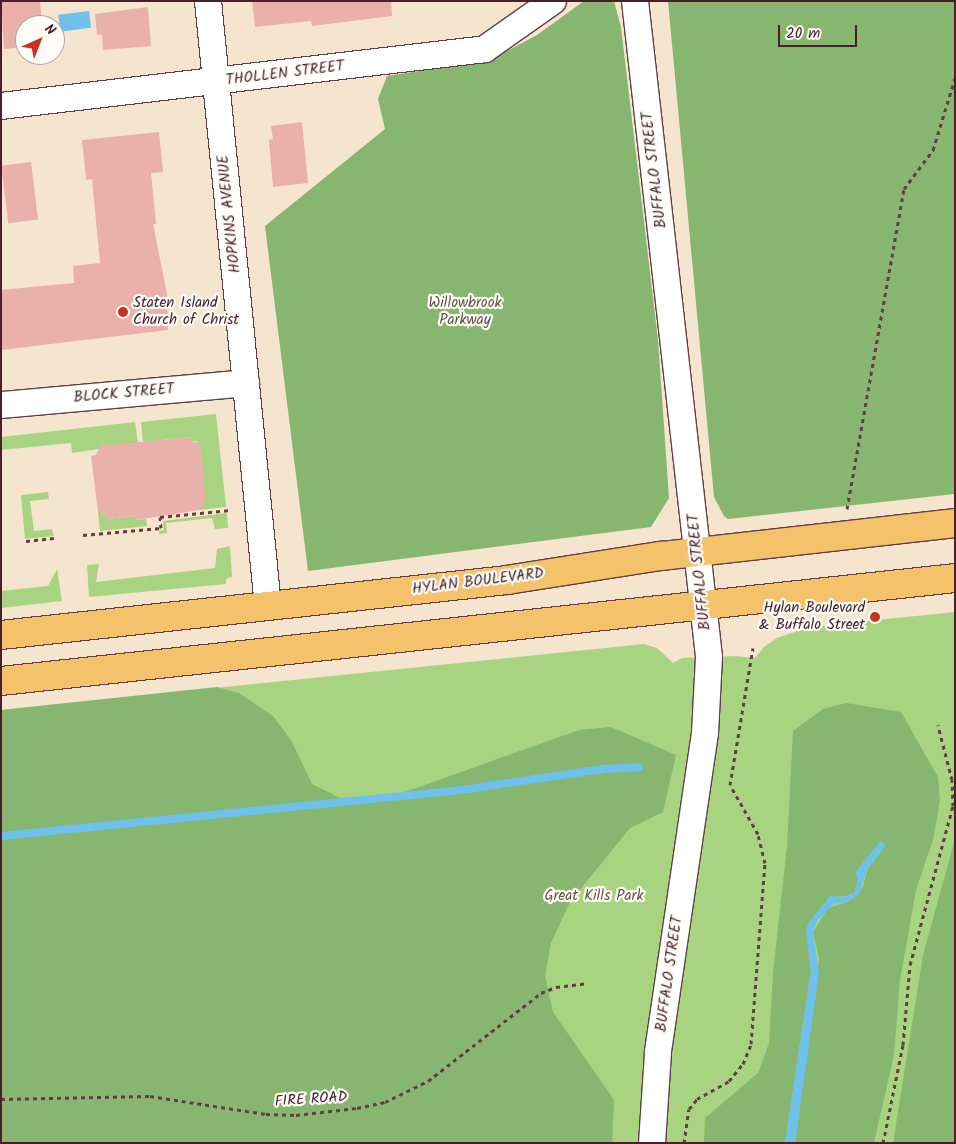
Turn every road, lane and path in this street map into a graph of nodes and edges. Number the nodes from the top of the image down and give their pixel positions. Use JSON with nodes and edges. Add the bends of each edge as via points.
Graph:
{"nodes":[{"id":1,"x":208,"y":1,"type":"edge"},
{"id":2,"x":553,"y":1,"type":"edge"},
{"id":3,"x":635,"y":1,"type":"edge"},
{"id":4,"x":955,"y":78,"type":"edge"},
{"id":5,"x":217,"y":82,"type":"junction"},
{"id":6,"x":1,"y":106,"type":"edge"},
{"id":7,"x":246,"y":383,"type":"junction"},
{"id":8,"x":1,"y":406,"type":"edge"},
{"id":9,"x":231,"y":510,"type":"dead end"},
{"id":10,"x":846,"y":510,"type":"dead end"},
{"id":11,"x":955,"y":523,"type":"edge"},
{"id":12,"x":83,"y":535,"type":"dead end"},
{"id":13,"x":54,"y":538,"type":"dead end"},
{"id":14,"x":26,"y":541,"type":"dead end"},
{"id":15,"x":699,"y":551,"type":"junction"},
{"id":16,"x":955,"y":578,"type":"edge"},
{"id":17,"x":268,"y":606,"type":"junction"},
{"id":18,"x":705,"y":606,"type":"junction"},
{"id":19,"x":1,"y":635,"type":"edge"},
{"id":20,"x":753,"y":648,"type":"dead end"},
{"id":21,"x":1,"y":681,"type":"edge"},
{"id":22,"x":938,"y":725,"type":"dead end"},
{"id":23,"x":588,"y":983,"type":"dead end"},
{"id":24,"x":1,"y":1099,"type":"edge"},
{"id":25,"x":652,"y":1143,"type":"edge"},
{"id":26,"x":684,"y":1143,"type":"edge"},
{"id":27,"x":884,"y":1143,"type":"edge"}],
"edges":[{"from":1,"to":5,"type":"street","name":"HOPKINS AVENUE"},
{"from":2,"to":5,"type":"street","name":"THOLLEN STREET","via":[[485,49]]},
{"from":3,"to":15,"type":"street","name":"BUFFALO STREET"},
{"from":4,"to":10,"type":"path","via":[[933,150],[904,189]]},
{"from":5,"to":6,"type":"street","name":"THOLLEN STREET"},
{"from":5,"to":7,"type":"street","name":"HOPKINS AVENUE"},
{"from":7,"to":8,"type":"street","name":"BLOCK STREET"},
{"from":7,"to":17,"type":"street","name":"HOPKINS AVENUE"},
{"from":9,"to":12,"type":"path","via":[[160,517],[161,528]]},
{"from":11,"to":15,"type":"main road","name":"HYLAN BOULEVARD"},
{"from":13,"to":14,"type":"path"},
{"from":15,"to":17,"type":"main road","name":"HYLAN BOULEVARD","via":[[507,580]]},
{"from":15,"to":18,"type":"street","name":"BUFFALO STREET"},
{"from":16,"to":18,"type":"main road"},
{"from":17,"to":19,"type":"main road","name":"HYLAN BOULEVARD"},
{"from":18,"to":21,"type":"main road"},
{"from":18,"to":25,"type":"street","name":"BUFFALO STREET","via":[[709,657],[705,733],[658,1053]]},
{"from":20,"to":26,"type":"path","via":[[730,785],[758,834],[765,863],[751,1044],[743,1064],[729,1081],[697,1099],[689,1109]]},
{"from":22,"to":27,"type":"path","via":[[952,780],[953,806],[910,965],[903,1045]]},
{"from":23,"to":24,"type":"path","name":"FIRE ROAD","via":[[556,987],[541,993],[428,1081],[384,1102],[357,1108],[276,1115],[150,1096]]}]}
